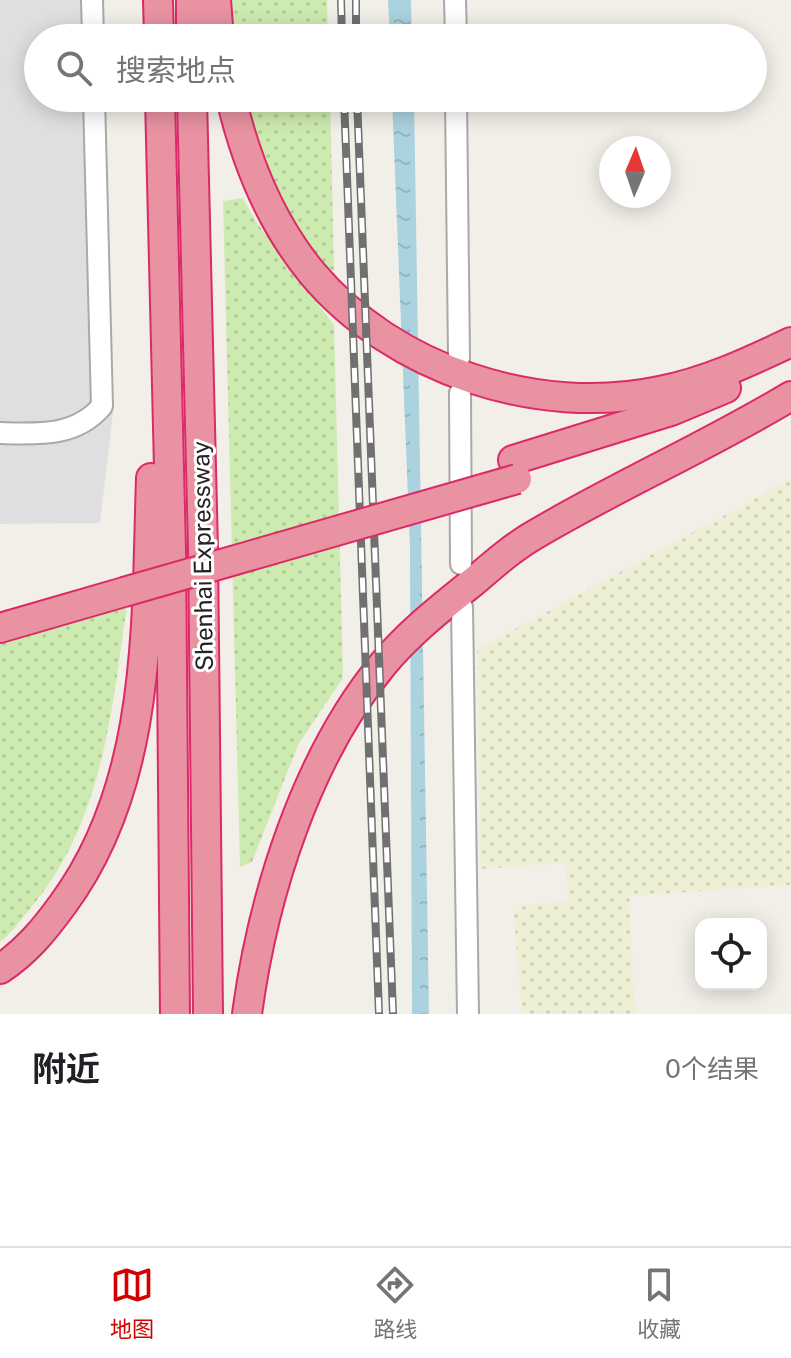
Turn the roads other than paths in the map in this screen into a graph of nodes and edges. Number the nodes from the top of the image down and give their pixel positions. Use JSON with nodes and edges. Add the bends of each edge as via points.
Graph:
{"nodes":[{"id":1,"x":92,"y":0,"type":"edge"},
{"id":2,"x":158,"y":0,"type":"edge"},
{"id":3,"x":191,"y":0,"type":"edge"},
{"id":4,"x":216,"y":0,"type":"edge"},
{"id":5,"x":455,"y":0,"type":"edge"},
{"id":6,"x":93,"y":24,"type":"edge"},
{"id":7,"x":159,"y":24,"type":"edge"},
{"id":8,"x":191,"y":24,"type":"edge"},
{"id":9,"x":218,"y":24,"type":"edge"},
{"id":10,"x":456,"y":24,"type":"edge"},
{"id":11,"x":94,"y":112,"type":"edge"},
{"id":12,"x":160,"y":112,"type":"edge"},
{"id":13,"x":192,"y":112,"type":"edge"},
{"id":14,"x":234,"y":112,"type":"edge"},
{"id":15,"x":456,"y":112,"type":"edge"},
{"id":16,"x":162,"y":201,"type":"junction"},
{"id":17,"x":791,"y":342,"type":"edge"},
{"id":18,"x":791,"y":356,"type":"edge"},
{"id":19,"x":459,"y":358,"type":"dead end"},
{"id":20,"x":791,"y":377,"type":"edge"},
{"id":21,"x":460,"y":393,"type":"dead end"},
{"id":22,"x":791,"y":396,"type":"edge"},
{"id":23,"x":0,"y":433,"type":"edge"},
{"id":24,"x":515,"y":470,"type":"junction"},
{"id":25,"x":461,"y":564,"type":"dead end"},
{"id":26,"x":123,"y":582,"type":"junction"},
{"id":27,"x":462,"y":607,"type":"dead end"},
{"id":28,"x":0,"y":609,"type":"edge"},
{"id":29,"x":0,"y":628,"type":"edge"},
{"id":30,"x":0,"y":969,"type":"edge"},
{"id":31,"x":175,"y":1014,"type":"edge"},
{"id":32,"x":208,"y":1014,"type":"edge"},
{"id":33,"x":247,"y":1014,"type":"edge"},
{"id":34,"x":468,"y":1014,"type":"edge"}],
"edges":[{"from":1,"to":6,"type":"street"},
{"from":2,"to":7,"type":"highway"},
{"from":3,"to":8,"type":"highway"},
{"from":4,"to":9,"type":"highway"},
{"from":5,"to":10,"type":"street"},
{"from":11,"to":23,"type":"street","via":[[102,406],[91,418],[63,431]]},
{"from":12,"to":16,"type":"highway","name":"Shenhai Expressway"},
{"from":13,"to":32,"type":"highway","name":"Shenhai Expressway"},
{"from":14,"to":17,"type":"highway","via":[[265,200],[312,273],[380,332],[435,365],[531,393],[613,397],[707,378]]},
{"from":15,"to":19,"type":"street"},
{"from":16,"to":30,"type":"highway","via":[[146,638],[128,759],[101,842],[79,882],[44,930]]},
{"from":16,"to":31,"type":"highway","name":"Shenhai Expressway"},
{"from":18,"to":24,"type":"highway","via":[[671,411]]},
{"from":20,"to":24,"type":"highway","via":[[678,429]]},
{"from":21,"to":25,"type":"street"},
{"from":22,"to":33,"type":"highway","via":[[533,535],[438,610],[386,662],[336,738],[279,862]]},
{"from":24,"to":26,"type":"highway","bridge":true},
{"from":26,"to":28,"type":"highway"},
{"from":26,"to":29,"type":"highway"},
{"from":27,"to":34,"type":"street"}]}
